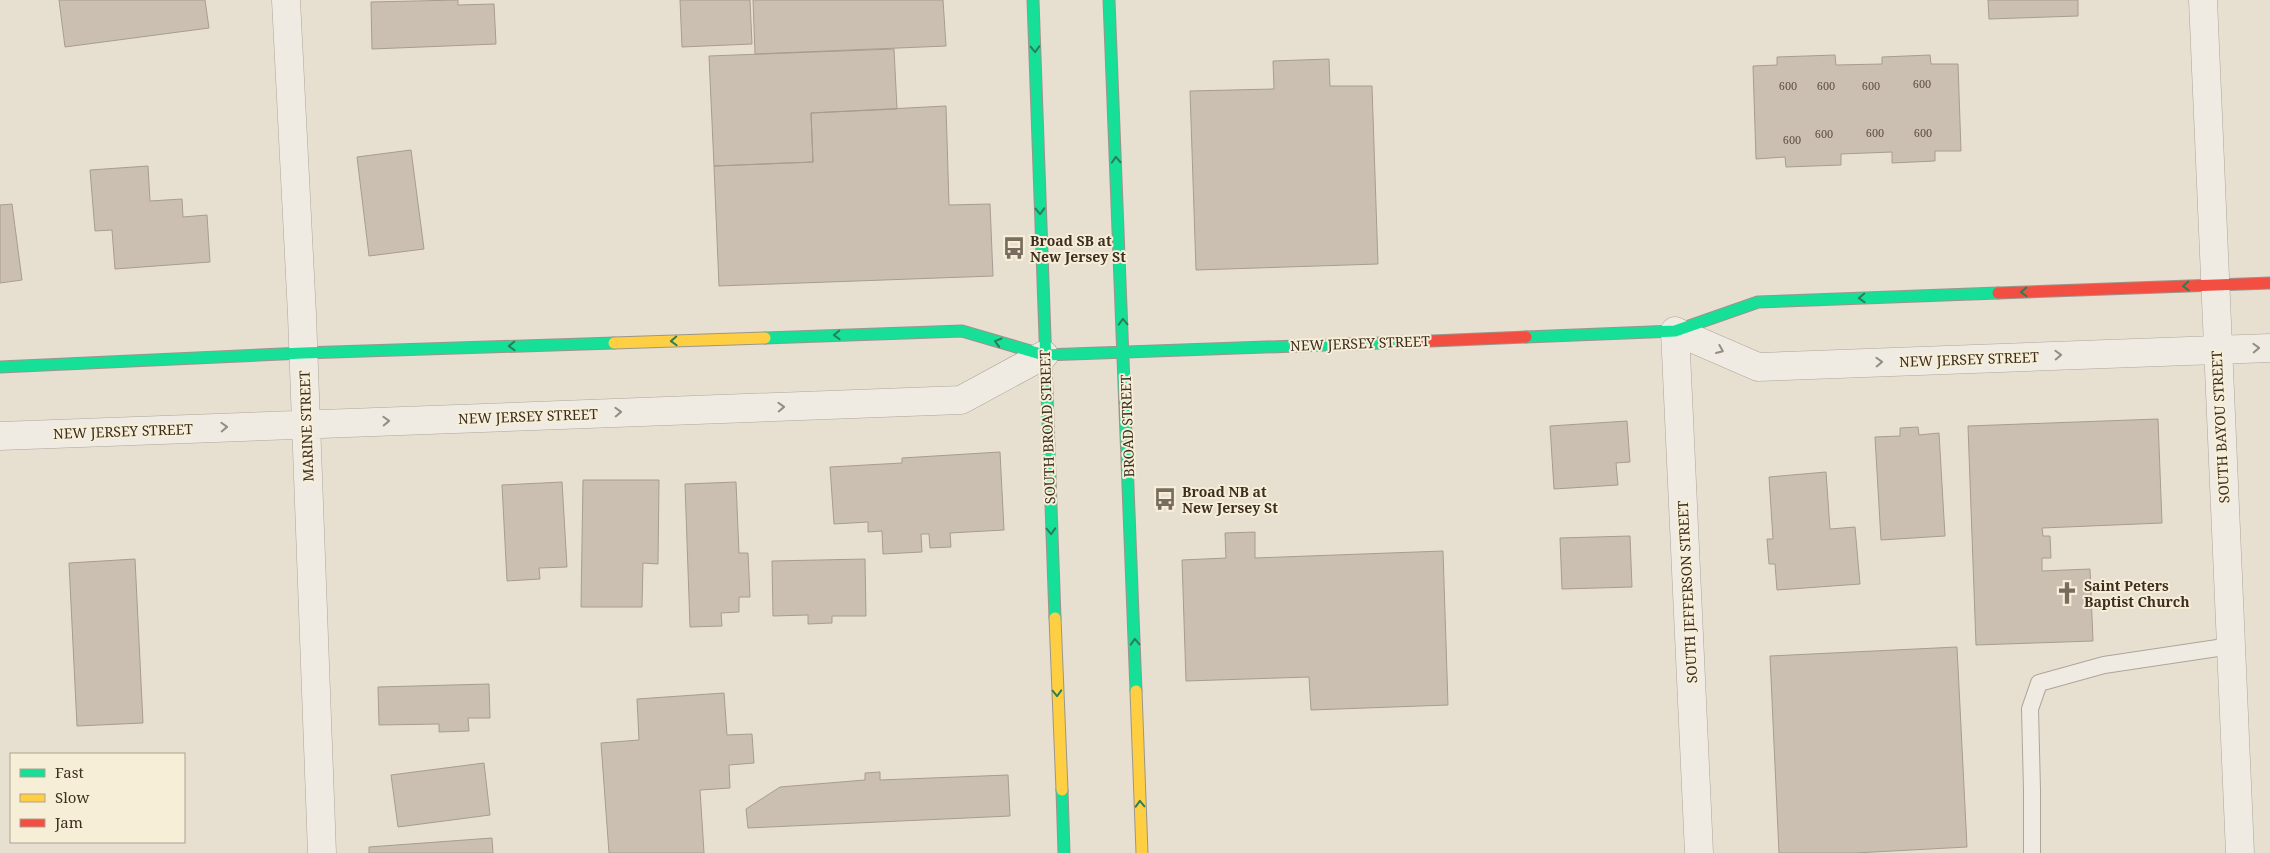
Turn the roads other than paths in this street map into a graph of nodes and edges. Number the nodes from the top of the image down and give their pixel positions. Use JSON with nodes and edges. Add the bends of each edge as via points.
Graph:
{"nodes":[{"id":1,"x":286,"y":0,"type":"edge"},
{"id":2,"x":1033,"y":0,"type":"edge"},
{"id":3,"x":1109,"y":0,"type":"edge"},
{"id":4,"x":2202,"y":0,"type":"edge"},
{"id":5,"x":2270,"y":283,"type":"edge"},
{"id":6,"x":2214,"y":284,"type":"junction"},
{"id":7,"x":1675,"y":331,"type":"junction"},
{"id":8,"x":2270,"y":348,"type":"edge"},
{"id":9,"x":2217,"y":350,"type":"junction"},
{"id":10,"x":303,"y":353,"type":"junction"},
{"id":11,"x":1124,"y":353,"type":"junction"},
{"id":12,"x":1044,"y":356,"type":"junction"},
{"id":13,"x":0,"y":367,"type":"edge"},
{"id":14,"x":306,"y":424,"type":"junction"},
{"id":15,"x":0,"y":436,"type":"edge"},
{"id":16,"x":2231,"y":646,"type":"junction"},
{"id":17,"x":322,"y":853,"type":"edge"},
{"id":18,"x":1064,"y":853,"type":"edge"},
{"id":19,"x":1142,"y":853,"type":"edge"},
{"id":20,"x":1699,"y":853,"type":"edge"},
{"id":21,"x":2032,"y":853,"type":"edge"},
{"id":22,"x":2240,"y":853,"type":"edge"}],
"edges":[{"from":1,"to":10,"type":"street","name":"MARINE STREET"},
{"from":2,"to":12,"type":"street","name":"SOUTH BROAD STREET","one_way":true},
{"from":11,"to":3,"type":"street","name":"BROAD STREET","one_way":true},
{"from":4,"to":6,"type":"street","name":"SOUTH BAYOU STREET"},
{"from":5,"to":6,"type":"street","name":"NEW JERSEY STREET"},
{"from":6,"to":7,"type":"street","name":"NEW JERSEY STREET","one_way":true,"via":[[1758,302]]},
{"from":6,"to":9,"type":"street","name":"SOUTH BAYOU STREET"},
{"from":7,"to":9,"type":"street","name":"NEW JERSEY STREET","one_way":true,"via":[[1758,366]]},
{"from":7,"to":11,"type":"street","name":"NEW JERSEY STREET"},
{"from":7,"to":20,"type":"street","name":"SOUTH JEFFERSON STREET"},
{"from":9,"to":8,"type":"street","name":"NEW JERSEY STREET","one_way":true},
{"from":9,"to":16,"type":"street","name":"SOUTH BAYOU STREET"},
{"from":12,"to":10,"type":"street","name":"NEW JERSEY STREET","one_way":true,"via":[[962,332]]},
{"from":10,"to":13,"type":"street","name":"NEW JERSEY STREET"},
{"from":10,"to":14,"type":"street","name":"MARINE STREET"},
{"from":11,"to":12,"type":"street","name":"NEW JERSEY STREET"},
{"from":19,"to":11,"type":"street","name":"BROAD STREET","one_way":true},
{"from":14,"to":12,"type":"street","name":"NEW JERSEY STREET","one_way":true,"via":[[961,400]]},
{"from":12,"to":18,"type":"street","name":"SOUTH BROAD STREET","one_way":true},
{"from":15,"to":14,"type":"street","name":"NEW JERSEY STREET","one_way":true},
{"from":14,"to":17,"type":"street","name":"MARINE STREET"},
{"from":16,"to":21,"type":"lane","via":[[2104,665],[2039,683],[2030,709]]},
{"from":16,"to":22,"type":"street","name":"SOUTH BAYOU STREET"}]}
